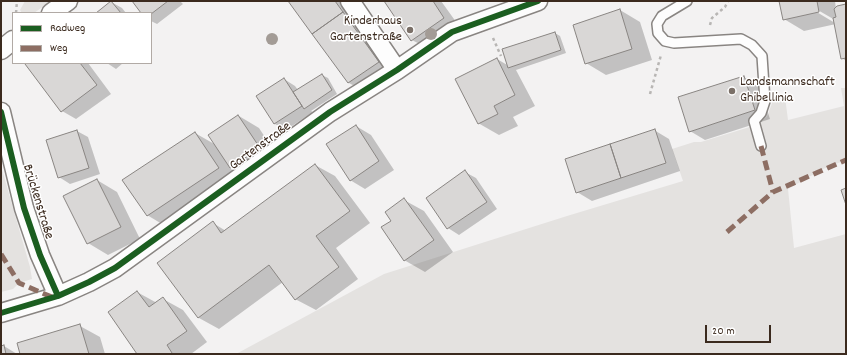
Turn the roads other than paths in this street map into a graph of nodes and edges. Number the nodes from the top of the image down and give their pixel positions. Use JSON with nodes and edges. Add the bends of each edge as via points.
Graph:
{"nodes":[{"id":1,"x":68,"y":1,"type":"edge"},
{"id":2,"x":350,"y":1,"type":"edge"},
{"id":3,"x":538,"y":1,"type":"edge"},
{"id":4,"x":687,"y":1,"type":"edge"},
{"id":5,"x":52,"y":12,"type":"edge"},
{"id":6,"x":12,"y":41,"type":"edge"},
{"id":7,"x":1,"y":50,"type":"edge"},
{"id":8,"x":397,"y":70,"type":"junction"},
{"id":9,"x":1,"y":118,"type":"edge"},
{"id":10,"x":761,"y":146,"type":"dead end"},
{"id":11,"x":58,"y":296,"type":"junction"},
{"id":12,"x":1,"y":313,"type":"edge"}],
"edges":[{"from":1,"to":5,"type":"street"},
{"from":2,"to":8,"type":"street"},
{"from":3,"to":8,"type":"street","name":"Gartenstraße","via":[[452,32]]},
{"from":4,"to":10,"type":"lane","via":[[662,16],[657,24],[658,32],[665,41],[674,43],[741,39],[752,45],[762,56],[765,101],[761,113],[754,122]]},
{"from":6,"to":7,"type":"street"},
{"from":8,"to":11,"type":"street","name":"Gartenstraße","via":[[330,112],[115,268]]},
{"from":9,"to":11,"type":"street","name":"Brückenstraße","via":[[24,208],[40,255]]},
{"from":11,"to":12,"type":"street","name":"Gartenstraße"}]}
